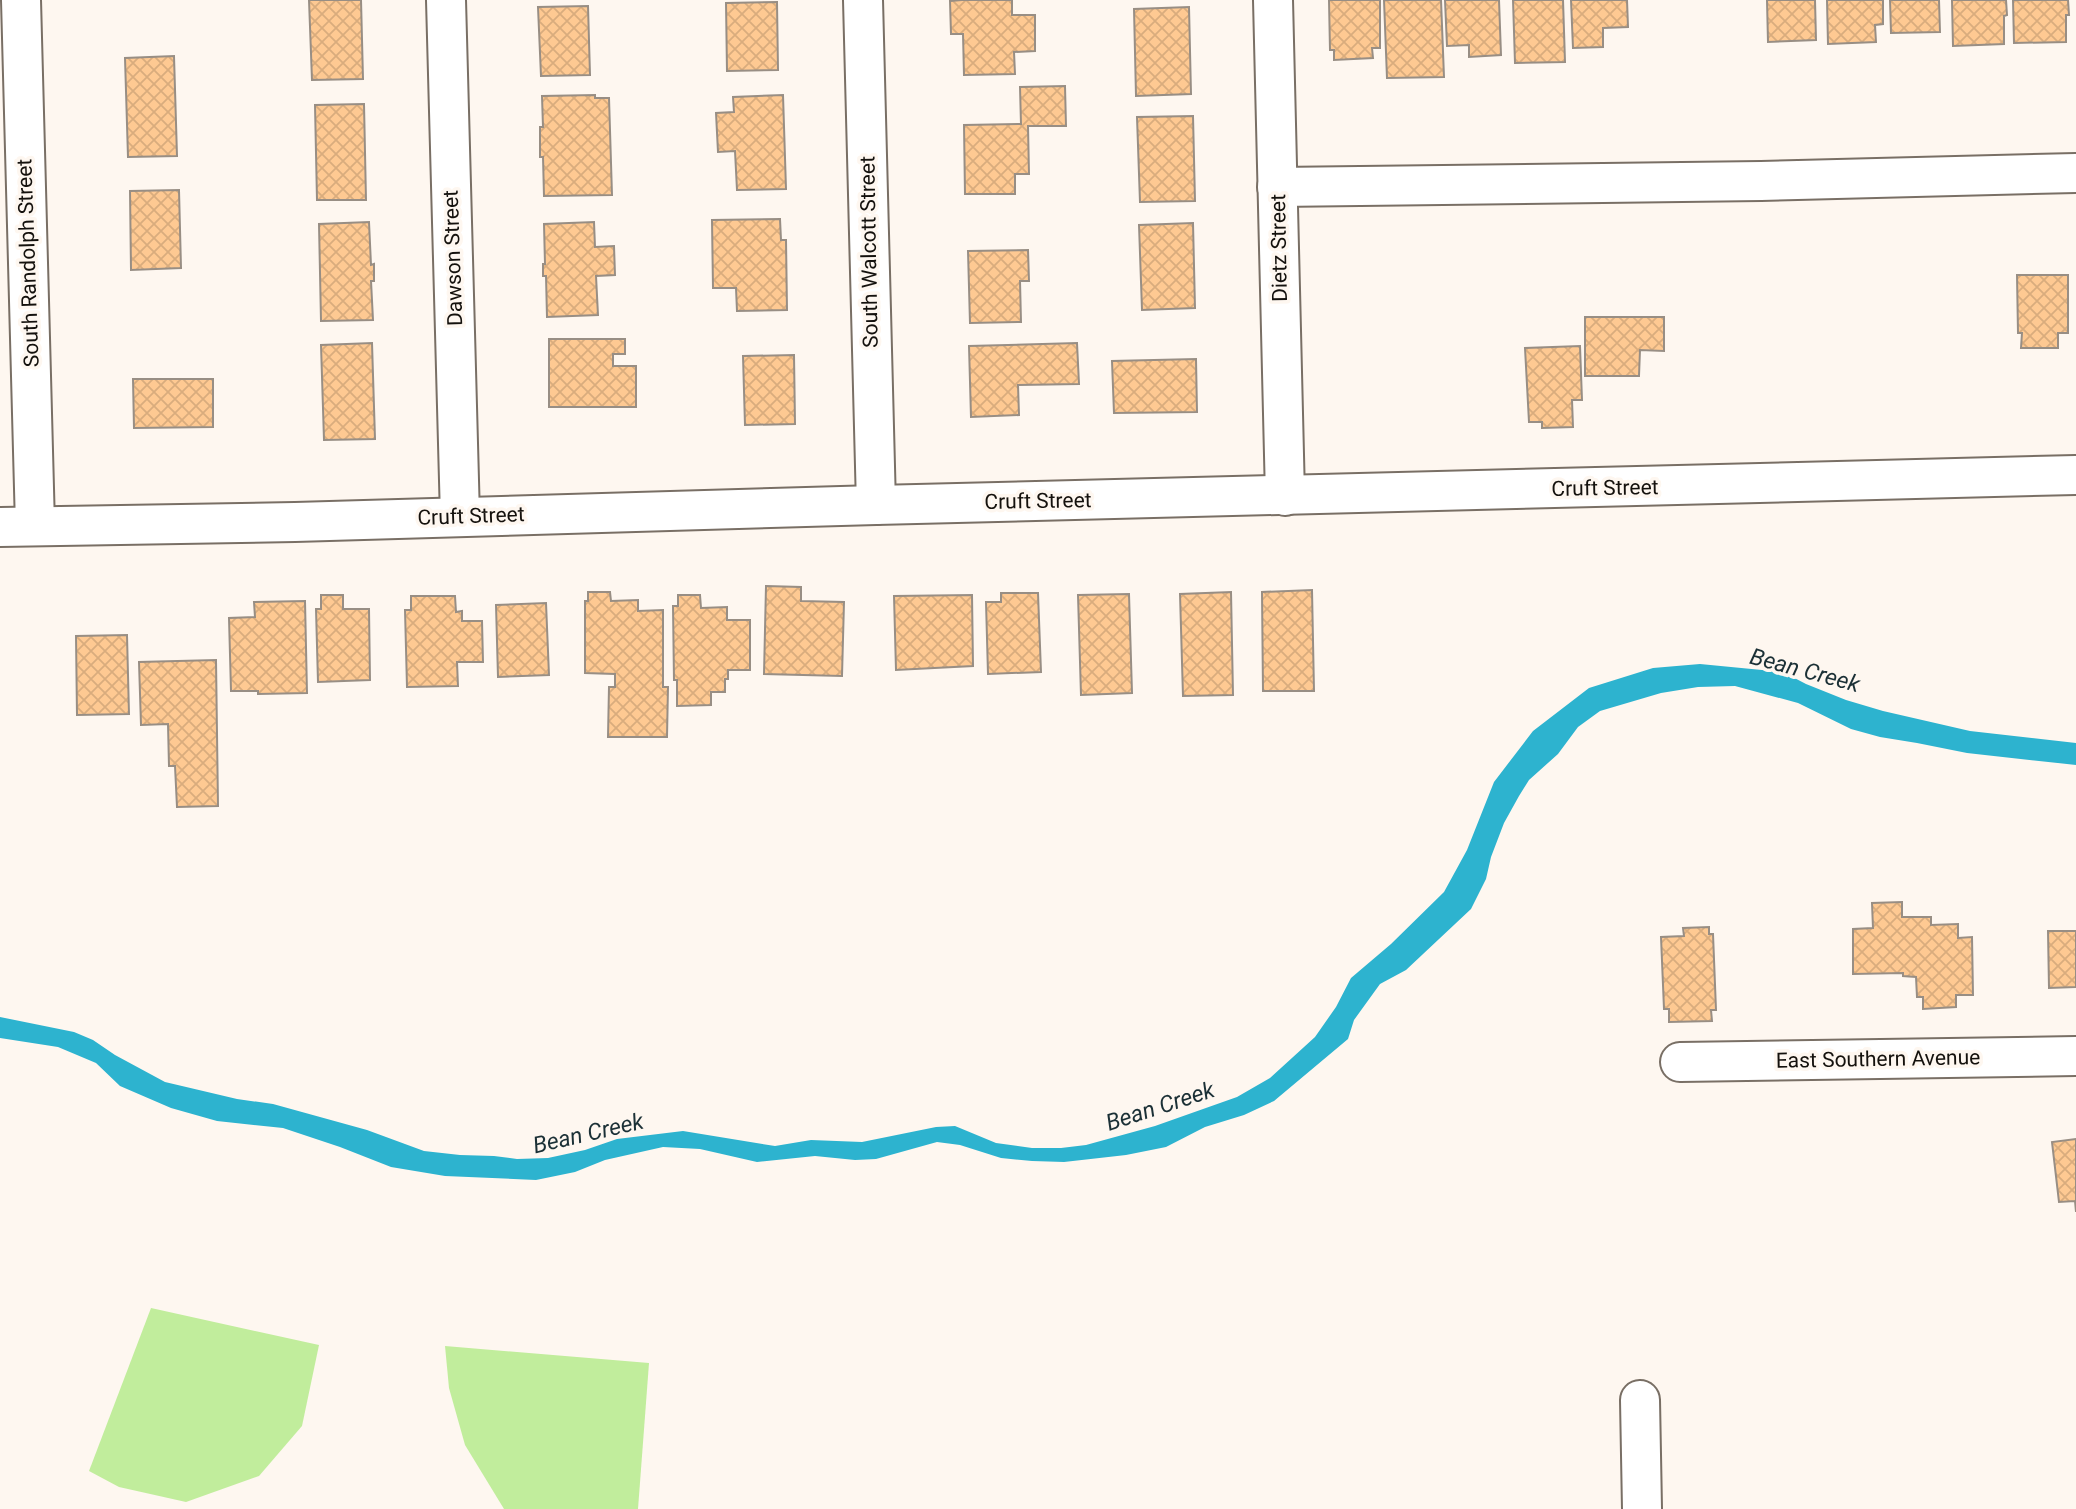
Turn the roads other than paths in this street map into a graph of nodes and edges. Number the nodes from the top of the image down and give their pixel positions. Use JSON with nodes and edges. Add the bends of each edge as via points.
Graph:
{"nodes":[{"id":1,"x":21,"y":0,"type":"edge"},
{"id":2,"x":446,"y":0,"type":"edge"},
{"id":3,"x":863,"y":0,"type":"edge"},
{"id":4,"x":1273,"y":0,"type":"edge"},
{"id":5,"x":2076,"y":173,"type":"edge"},
{"id":6,"x":1277,"y":187,"type":"junction"},
{"id":7,"x":2076,"y":475,"type":"edge"},
{"id":8,"x":1285,"y":496,"type":"junction"},
{"id":9,"x":876,"y":505,"type":"junction"},
{"id":10,"x":460,"y":517,"type":"junction"},
{"id":11,"x":18,"y":527,"type":"edge"},
{"id":12,"x":2076,"y":1056,"type":"edge"},
{"id":13,"x":1681,"y":1062,"type":"dead end"},
{"id":14,"x":1640,"y":1399,"type":"dead end"},
{"id":15,"x":1643,"y":1509,"type":"edge"}],
"edges":[{"from":1,"to":11,"type":"street","name":"South Randolph Street"},
{"from":2,"to":10,"type":"street","name":"Dawson Street"},
{"from":3,"to":9,"type":"street","name":"South Walcott Street"},
{"from":4,"to":6,"type":"street","name":"Dietz Street"},
{"from":5,"to":6,"type":"street"},
{"from":6,"to":8,"type":"street","name":"Dietz Street"},
{"from":7,"to":8,"type":"street","name":"Cruft Street"},
{"from":8,"to":9,"type":"street","name":"Cruft Street"},
{"from":9,"to":10,"type":"street","name":"Cruft Street"},
{"from":10,"to":11,"type":"street","name":"Cruft Street"},
{"from":12,"to":13,"type":"street","name":"East Southern Avenue"},
{"from":14,"to":15,"type":"street"}]}
